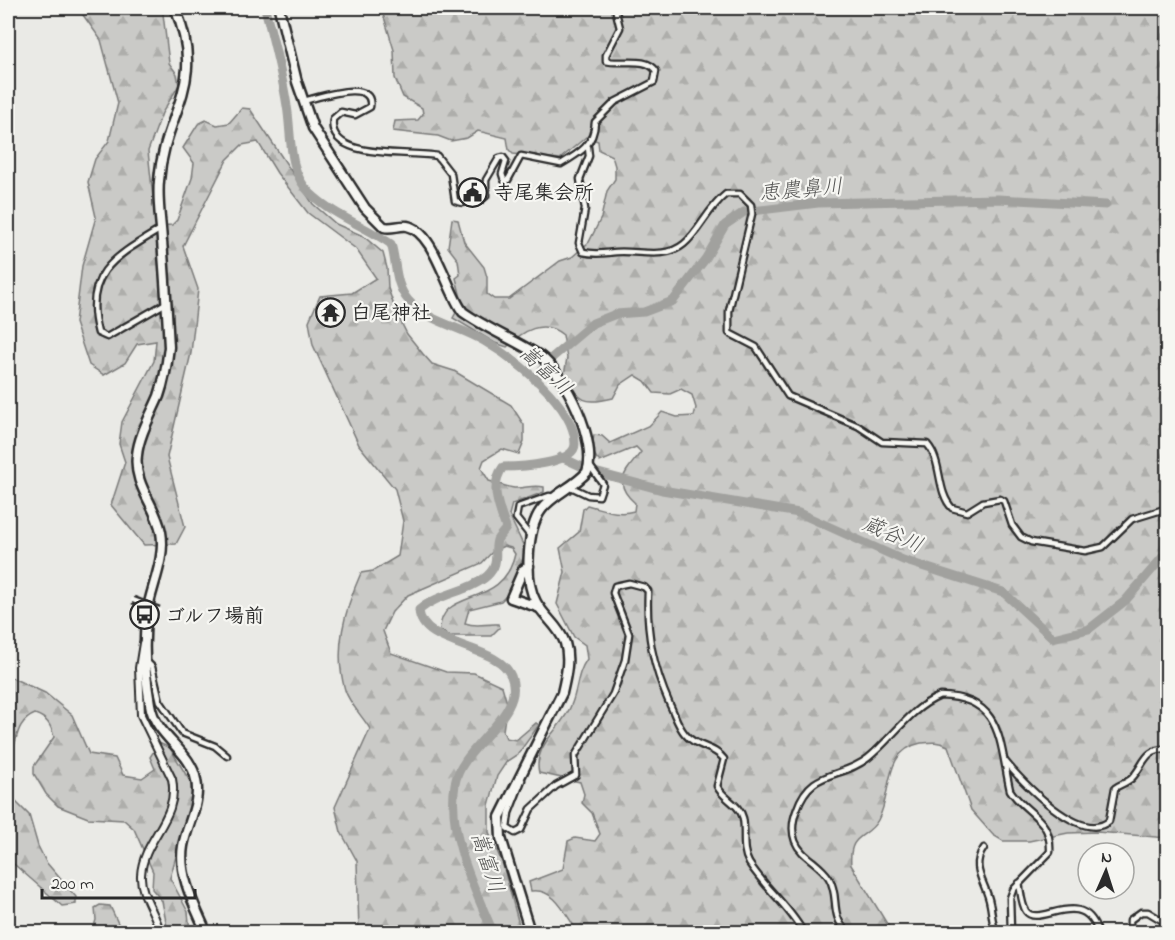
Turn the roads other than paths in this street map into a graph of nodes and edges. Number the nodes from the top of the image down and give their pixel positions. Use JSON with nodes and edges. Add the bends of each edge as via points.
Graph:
{"nodes":[{"id":1,"x":175,"y":8,"type":"edge"},
{"id":2,"x":279,"y":8,"type":"edge"},
{"id":3,"x":615,"y":8,"type":"edge"},
{"id":4,"x":303,"y":101,"type":"junction"},
{"id":5,"x":588,"y":147,"type":"junction"},
{"id":6,"x":161,"y":228,"type":"junction"},
{"id":7,"x":166,"y":303,"type":"junction"},
{"id":8,"x":590,"y":466,"type":"junction"},
{"id":9,"x":571,"y":487,"type":"junction"},
{"id":10,"x":555,"y":497,"type":"junction"},
{"id":11,"x":1167,"y":508,"type":"edge"},
{"id":12,"x":531,"y":537,"type":"junction"},
{"id":13,"x":529,"y":566,"type":"junction"},
{"id":14,"x":133,"y":600,"type":"dead end"},
{"id":15,"x":540,"y":609,"type":"junction"},
{"id":16,"x":159,"y":610,"type":"dead end"},
{"id":17,"x":145,"y":640,"type":"junction"},
{"id":18,"x":146,"y":661,"type":"junction"},
{"id":19,"x":1167,"y":749,"type":"edge"},
{"id":20,"x":227,"y":756,"type":"dead end"},
{"id":21,"x":1003,"y":759,"type":"junction"},
{"id":22,"x":522,"y":772,"type":"junction"},
{"id":23,"x":984,"y":848,"type":"dead end"},
{"id":24,"x":1019,"y":883,"type":"junction"},
{"id":25,"x":8,"y":922,"type":"edge"},
{"id":26,"x":1167,"y":924,"type":"edge"},
{"id":27,"x":16,"y":933,"type":"edge"},
{"id":28,"x":159,"y":933,"type":"edge"},
{"id":29,"x":206,"y":933,"type":"edge"},
{"id":30,"x":530,"y":933,"type":"edge"},
{"id":31,"x":803,"y":933,"type":"edge"},
{"id":32,"x":847,"y":933,"type":"edge"},
{"id":33,"x":996,"y":933,"type":"edge"},
{"id":34,"x":1011,"y":933,"type":"edge"},
{"id":35,"x":1098,"y":933,"type":"edge"},
{"id":36,"x":1130,"y":933,"type":"edge"}],
"edges":[{"from":1,"to":6,"type":"highway","via":[[187,43],[187,80],[161,165]]},
{"from":2,"to":4,"type":"highway"},
{"from":3,"to":5,"type":"street","via":[[620,28],[606,61],[646,63],[653,66],[656,78],[600,114]]},
{"from":4,"to":5,"type":"street","via":[[354,90],[364,92],[370,107],[355,115],[341,112],[333,119],[334,132],[340,140],[361,151],[436,156],[451,174],[453,195],[459,203],[473,198],[480,201],[486,196],[486,180],[499,158],[506,161],[502,174],[508,180],[520,156],[561,164]]},
{"from":4,"to":8,"type":"highway","via":[[313,128],[377,222],[384,227],[409,226],[416,230],[439,262],[463,312],[551,367],[571,396],[585,430]]},
{"from":5,"to":11,"type":"street","via":[[589,156],[580,180],[585,209],[579,243],[583,252],[597,255],[668,251],[684,244],[726,194],[740,194],[751,205],[753,214],[729,311],[729,333],[756,347],[788,396],[849,422],[882,442],[927,444],[936,458],[944,494],[952,508],[967,512],[1000,499],[1021,537],[1085,551],[1103,547],[1131,519]]},
{"from":6,"to":7,"type":"highway"},
{"from":6,"to":7,"type":"street","via":[[130,246],[99,277],[94,293],[98,333],[113,335]]},
{"from":7,"to":17,"type":"highway","via":[[167,372],[137,454],[139,483],[161,532],[162,547],[148,606]]},
{"from":8,"to":9,"type":"highway"},
{"from":8,"to":9,"type":"street","via":[[603,484],[598,496]]},
{"from":9,"to":10,"type":"highway"},
{"from":10,"to":12,"type":"highway","via":[[537,515]]},
{"from":10,"to":12,"type":"street","via":[[518,507],[516,518]]},
{"from":12,"to":13,"type":"highway"},
{"from":13,"to":15,"type":"highway","via":[[530,589]]},
{"from":13,"to":15,"type":"highway","via":[[523,570],[511,598]]},
{"from":14,"to":16,"type":"street","bridge":true},
{"from":15,"to":22,"type":"highway","via":[[556,625],[564,642],[566,677],[562,693]]},
{"from":17,"to":18,"type":"highway"},
{"from":17,"to":28,"type":"main road","via":[[139,669],[141,715],[174,790],[170,813],[146,857],[141,877]]},
{"from":18,"to":20,"type":"street","via":[[152,667],[160,701],[182,733]]},
{"from":18,"to":29,"type":"highway","via":[[153,718],[191,765],[196,777],[195,805],[182,861],[185,881]]},
{"from":19,"to":21,"type":"street","via":[[1152,751],[1130,780],[1115,788],[1109,821],[1098,827],[1078,823],[1062,814],[1028,789]]},
{"from":21,"to":24,"type":"street","via":[[1010,790],[1040,819],[1050,838],[1050,852]]},
{"from":21,"to":32,"type":"street","via":[[998,729],[984,709],[973,701],[940,696],[914,713],[867,759],[816,780],[807,789],[794,818],[795,841],[828,876],[836,917]]},
{"from":22,"to":30,"type":"highway","via":[[504,806],[499,828]]},
{"from":22,"to":31,"type":"street","via":[[524,776],[508,819],[507,828],[515,833],[521,830],[531,808],[576,775],[575,756],[613,694],[625,660],[628,634],[612,593],[621,584],[644,587],[648,591],[646,621],[652,655],[679,725],[686,736],[724,759],[717,786],[743,818],[747,858],[789,908]]},
{"from":23,"to":33,"type":"street","via":[[978,869]]},
{"from":24,"to":34,"type":"street","via":[[1010,898]]},
{"from":24,"to":35,"type":"street","via":[[1025,910],[1030,915],[1072,909],[1090,918]]},
{"from":25,"to":27,"type":"main road"},
{"from":26,"to":36,"type":"street","via":[[1141,912],[1130,920]]}]}
